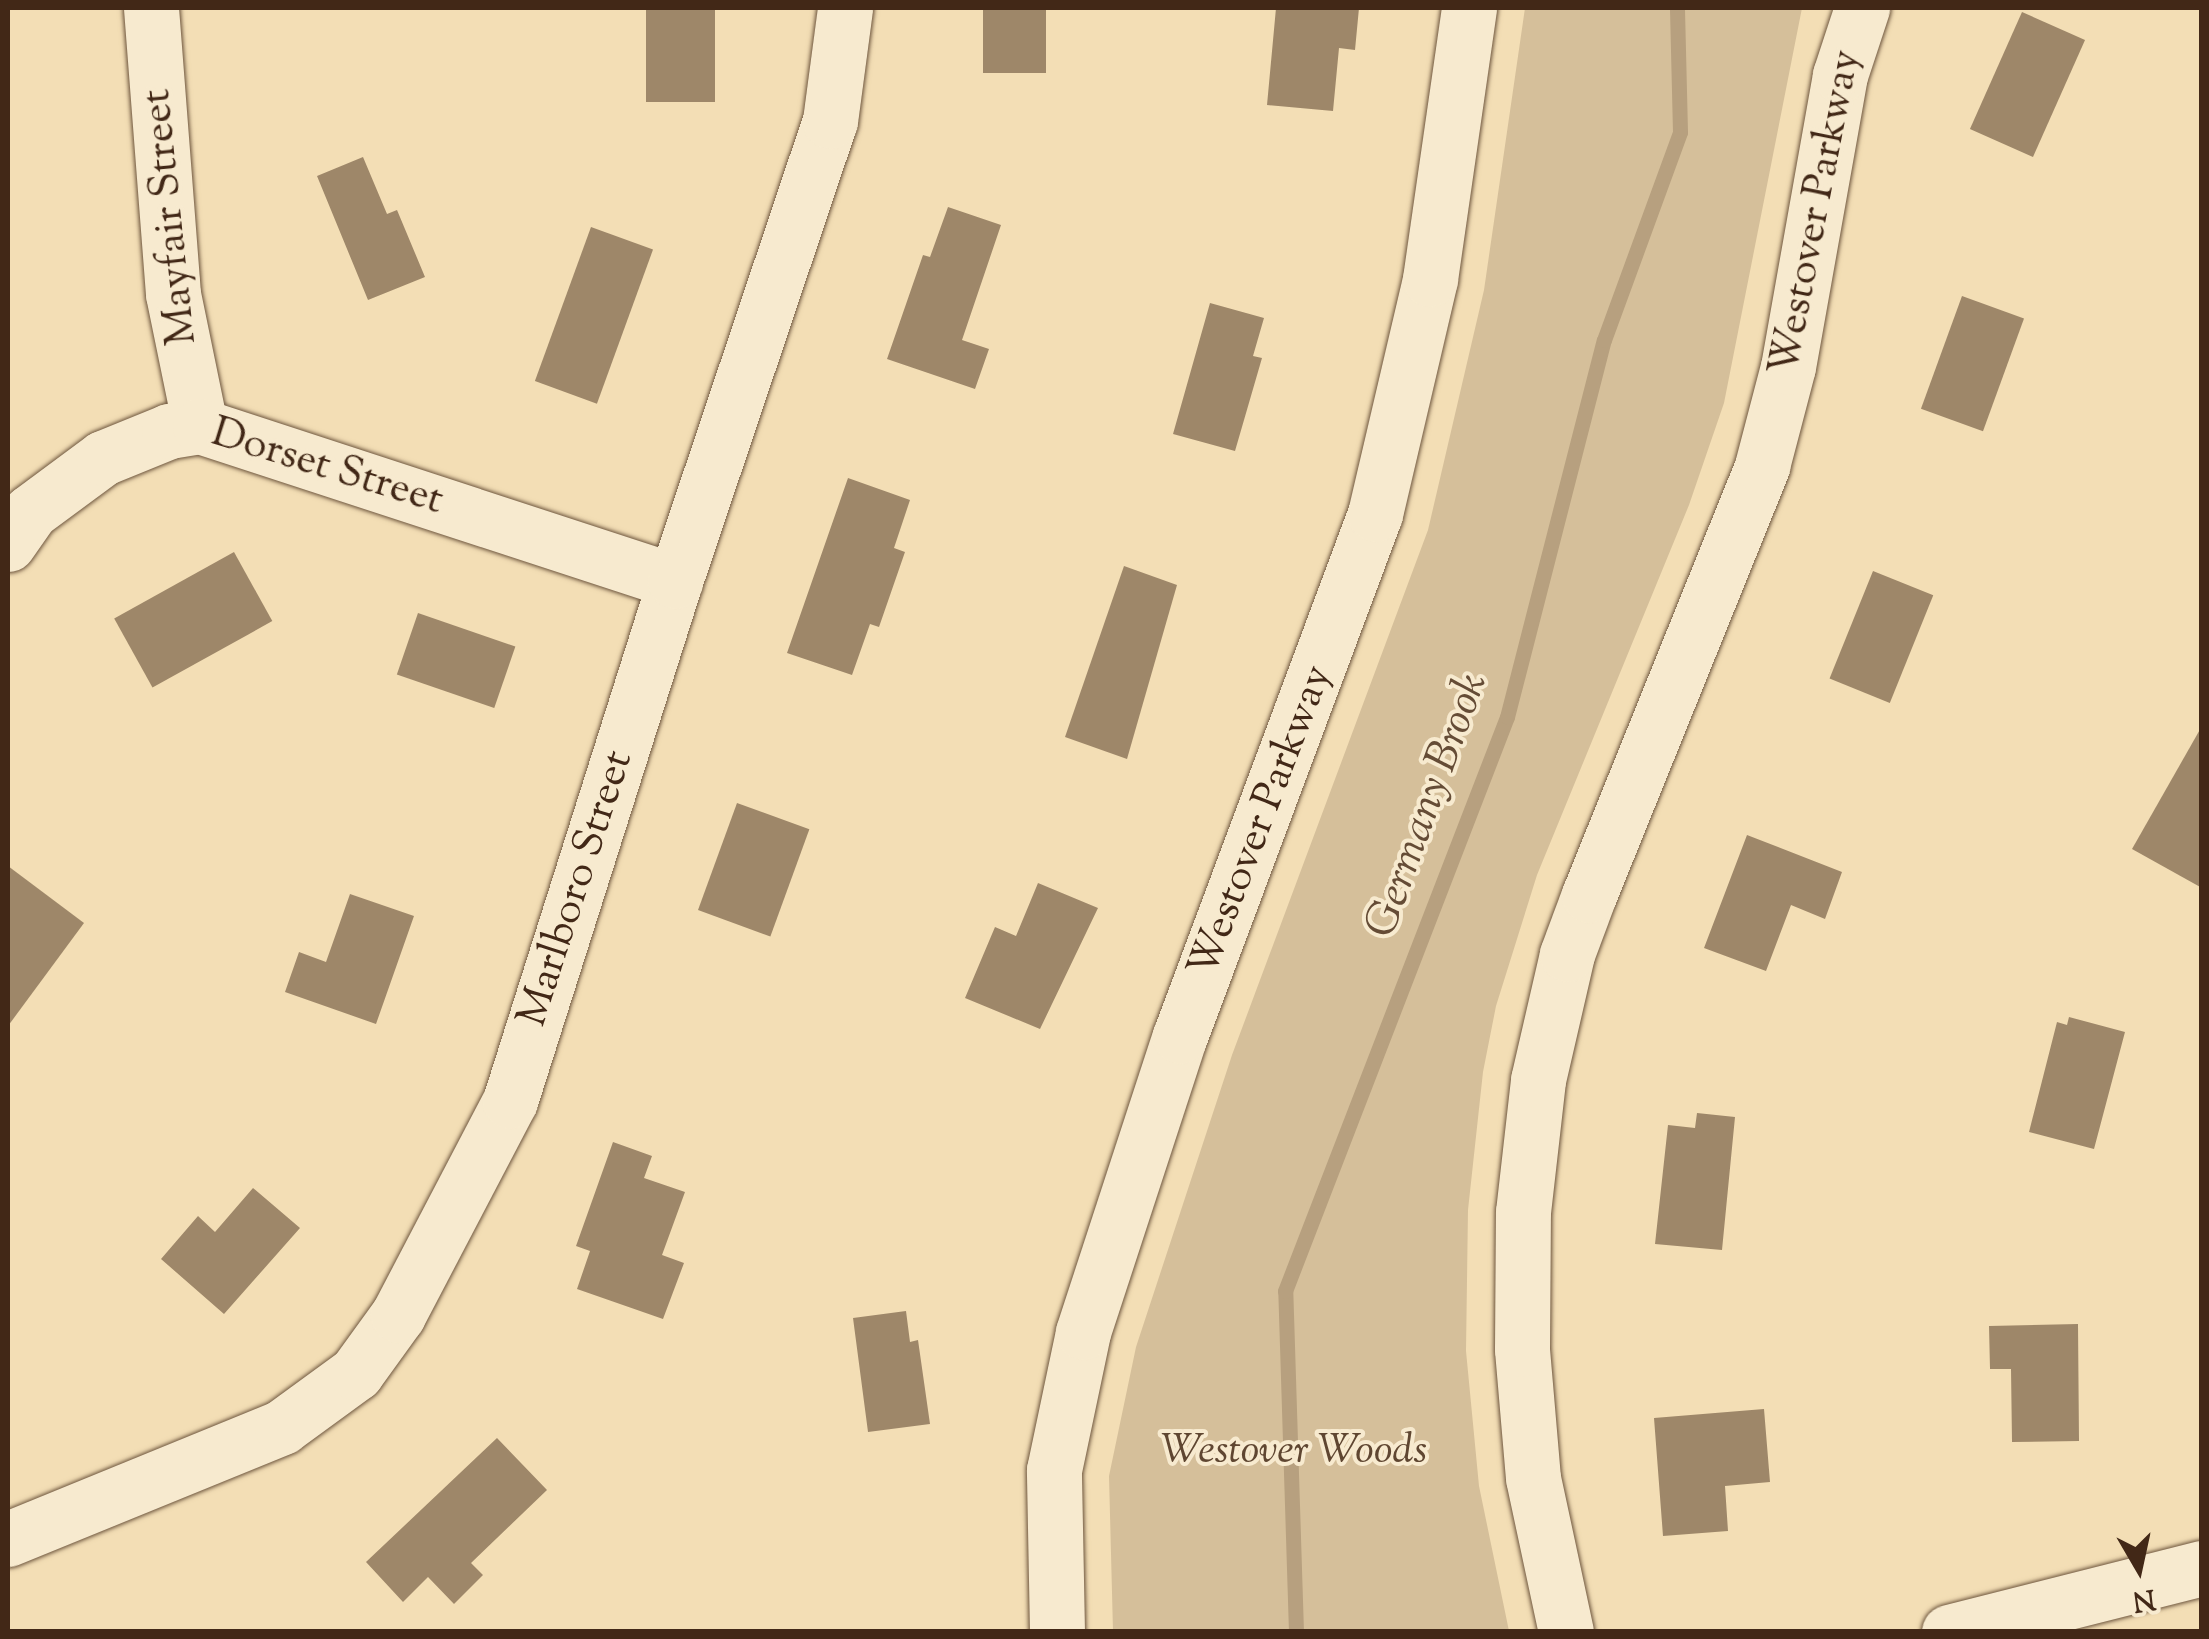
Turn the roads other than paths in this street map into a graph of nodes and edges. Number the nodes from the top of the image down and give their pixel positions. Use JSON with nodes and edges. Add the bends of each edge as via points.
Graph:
{"nodes":[{"id":1,"x":151,"y":8,"type":"edge"},
{"id":2,"x":845,"y":8,"type":"edge"},
{"id":3,"x":1469,"y":8,"type":"edge"},
{"id":4,"x":1862,"y":8,"type":"edge"},
{"id":5,"x":200,"y":426,"type":"junction"},
{"id":6,"x":8,"y":544,"type":"edge"},
{"id":7,"x":674,"y":581,"type":"junction"},
{"id":8,"x":8,"y":1540,"type":"edge"},
{"id":9,"x":2202,"y":1568,"type":"edge"},
{"id":10,"x":1057,"y":1632,"type":"edge"},
{"id":11,"x":1566,"y":1632,"type":"edge"},
{"id":12,"x":1949,"y":1632,"type":"edge"}],
"edges":[{"from":1,"to":5,"type":"street","name":"Mayfair Street","via":[[172,294]]},
{"from":2,"to":7,"type":"street","name":"Marlboro Street","via":[[830,121]]},
{"from":3,"to":10,"type":"street","name":"Westover Parkway","via":[[1430,280],[1375,514],[1180,1036],[1083,1332],[1054,1470]]},
{"from":4,"to":11,"type":"street","name":"Westover Parkway","via":[[1840,74],[1767,450],[1583,910],[1538,1080],[1523,1212],[1522,1365],[1533,1478]]},
{"from":5,"to":6,"type":"street","name":"Dorset Street","via":[[169,430],[104,458],[30,512]]},
{"from":5,"to":7,"type":"street","name":"Dorset Street"},
{"from":7,"to":8,"type":"street","name":"Marlboro Street","via":[[510,1101],[398,1315],[356,1373],[282,1427]]},
{"from":9,"to":12,"type":"street"}]}
